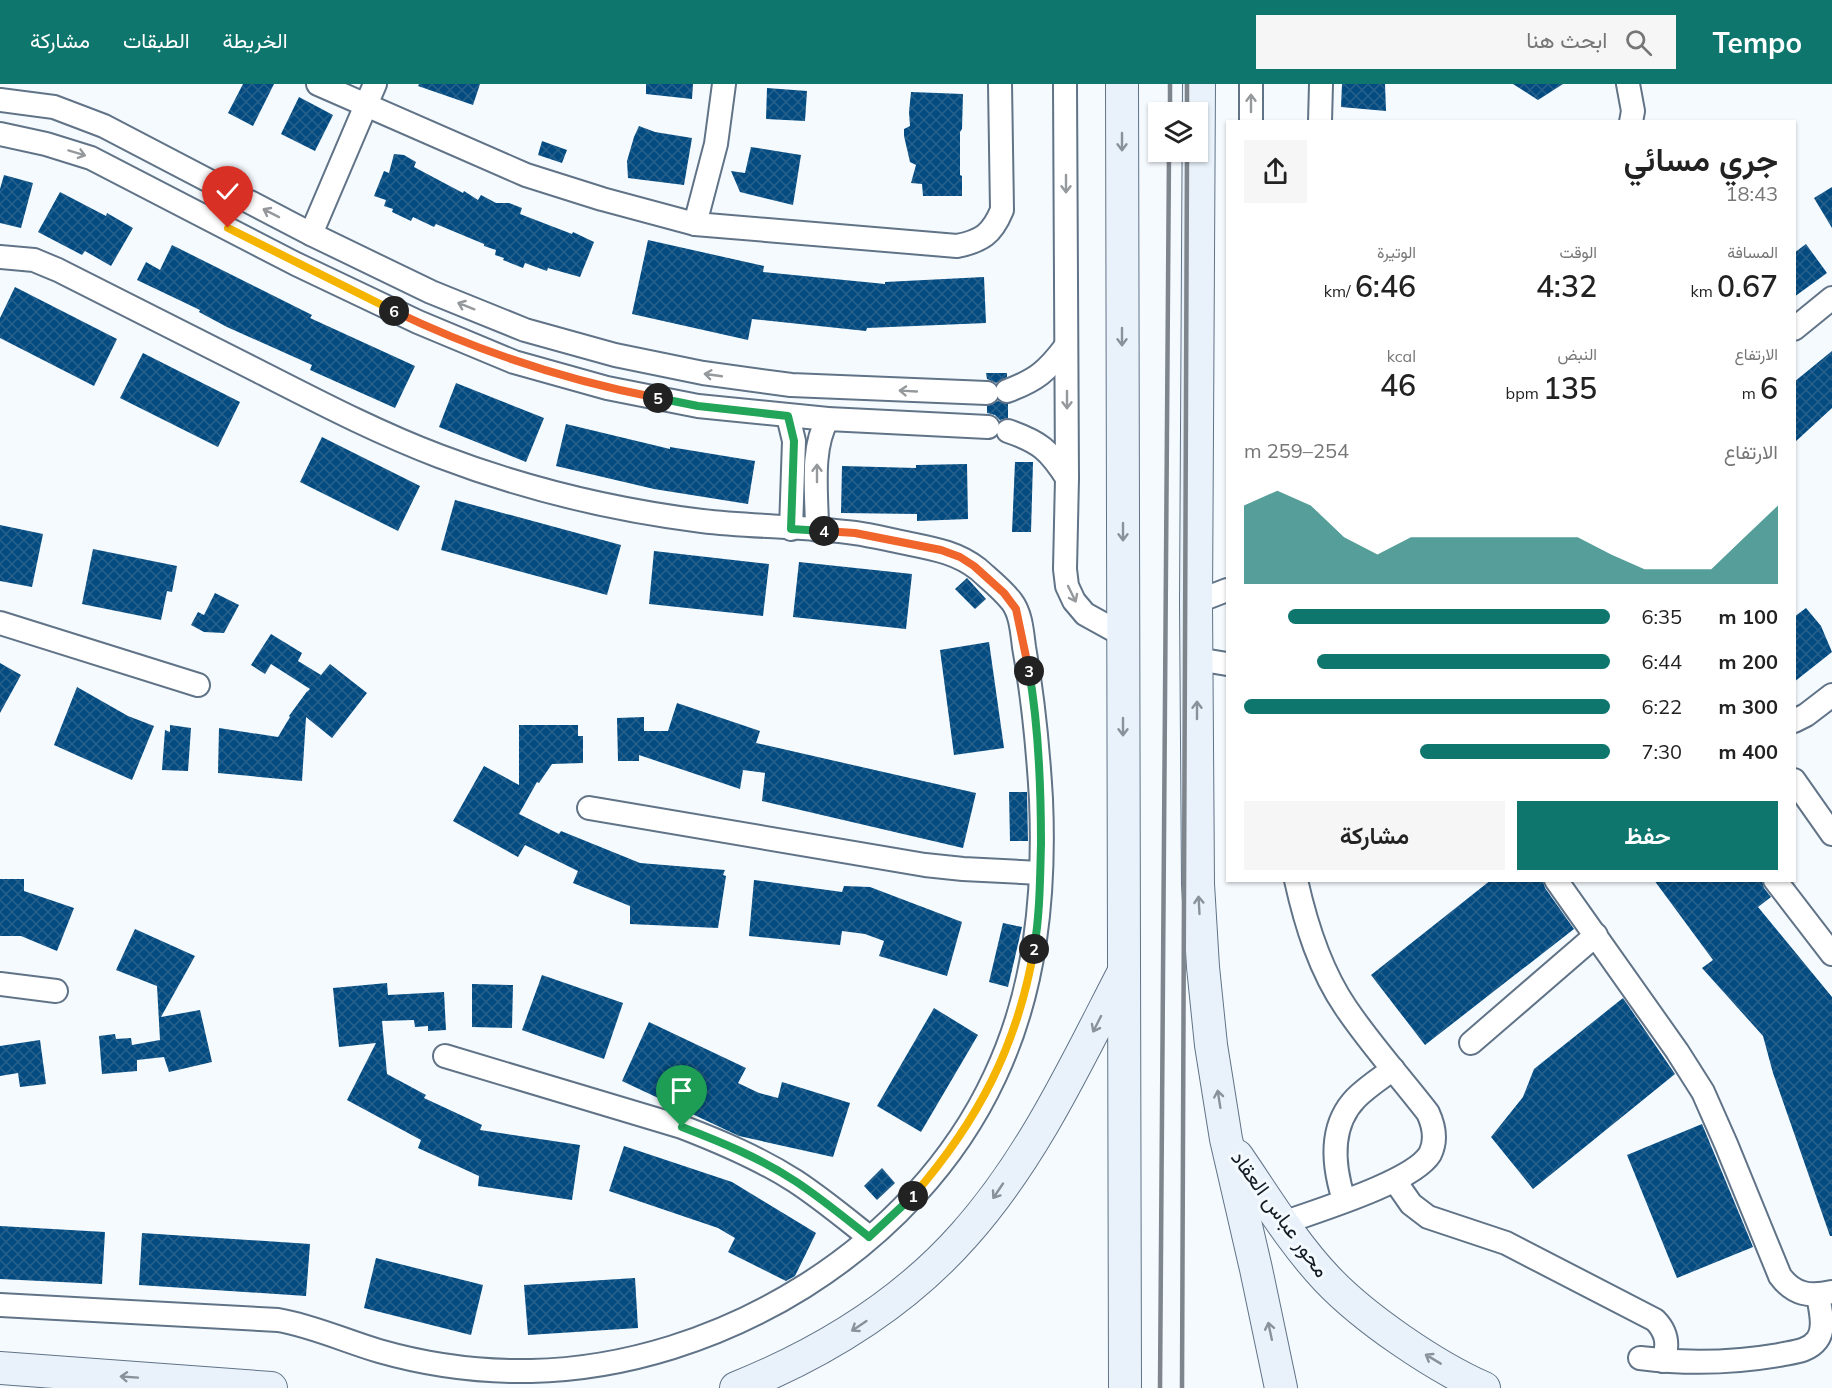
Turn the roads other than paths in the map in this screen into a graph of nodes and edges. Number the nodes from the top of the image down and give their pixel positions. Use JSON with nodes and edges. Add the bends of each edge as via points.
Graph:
{"nodes":[{"id":1,"x":318,"y":84,"type":"edge"},
{"id":2,"x":375,"y":84,"type":"edge"},
{"id":3,"x":724,"y":84,"type":"edge"},
{"id":4,"x":1000,"y":84,"type":"edge"},
{"id":5,"x":1065,"y":84,"type":"edge"},
{"id":6,"x":1122,"y":84,"type":"edge"},
{"id":7,"x":1199,"y":84,"type":"edge"},
{"id":8,"x":1251,"y":84,"type":"edge"},
{"id":9,"x":1320,"y":84,"type":"edge"},
{"id":10,"x":1628,"y":84,"type":"edge"},
{"id":11,"x":0,"y":100,"type":"edge"},
{"id":12,"x":366,"y":105,"type":"junction"},
{"id":13,"x":54,"y":107,"type":"junction"},
{"id":14,"x":1251,"y":120,"type":"edge"},
{"id":15,"x":1320,"y":120,"type":"edge"},
{"id":16,"x":1631,"y":120,"type":"edge"},
{"id":17,"x":0,"y":134,"type":"edge"},
{"id":18,"x":46,"y":144,"type":"junction"},
{"id":19,"x":695,"y":224,"type":"junction"},
{"id":20,"x":311,"y":234,"type":"junction"},
{"id":21,"x":0,"y":257,"type":"edge"},
{"id":22,"x":1832,"y":298,"type":"edge"},
{"id":23,"x":509,"y":324,"type":"junction"},
{"id":24,"x":1796,"y":326,"type":"edge"},
{"id":25,"x":1066,"y":346,"type":"junction"},
{"id":26,"x":496,"y":354,"type":"junction"},
{"id":27,"x":953,"y":393,"type":"junction"},
{"id":28,"x":788,"y":416,"type":"junction"},
{"id":29,"x":828,"y":418,"type":"junction"},
{"id":30,"x":953,"y":425,"type":"junction"},
{"id":31,"x":1067,"y":478,"type":"junction"},
{"id":32,"x":791,"y":529,"type":"junction"},
{"id":33,"x":816,"y":530,"type":"junction"},
{"id":34,"x":1226,"y":590,"type":"edge"},
{"id":35,"x":1196,"y":602,"type":"junction"},
{"id":36,"x":0,"y":623,"type":"edge"},
{"id":37,"x":1123,"y":635,"type":"junction"},
{"id":38,"x":1197,"y":659,"type":"junction"},
{"id":39,"x":1226,"y":664,"type":"edge"},
{"id":40,"x":198,"y":685,"type":"dead end"},
{"id":41,"x":1832,"y":695,"type":"edge"},
{"id":42,"x":1800,"y":718,"type":"edge"},
{"id":43,"x":1796,"y":783,"type":"edge"},
{"id":44,"x":589,"y":808,"type":"dead end"},
{"id":45,"x":1832,"y":834,"type":"edge"},
{"id":46,"x":1041,"y":873,"type":"junction"},
{"id":47,"x":1297,"y":882,"type":"edge"},
{"id":48,"x":1557,"y":882,"type":"edge"},
{"id":49,"x":1777,"y":882,"type":"edge"},
{"id":50,"x":1596,"y":935,"type":"junction"},
{"id":51,"x":1832,"y":954,"type":"edge"},
{"id":52,"x":1124,"y":972,"type":"junction"},
{"id":53,"x":0,"y":984,"type":"edge"},
{"id":54,"x":56,"y":991,"type":"dead end"},
{"id":55,"x":1471,"y":1042,"type":"dead end"},
{"id":56,"x":445,"y":1056,"type":"dead end"},
{"id":57,"x":1393,"y":1069,"type":"junction"},
{"id":58,"x":1226,"y":1139,"type":"junction"},
{"id":59,"x":1395,"y":1181,"type":"junction"},
{"id":60,"x":1344,"y":1200,"type":"junction"},
{"id":61,"x":1283,"y":1223,"type":"junction"},
{"id":62,"x":869,"y":1237,"type":"junction"},
{"id":63,"x":1825,"y":1294,"type":"edge"},
{"id":64,"x":0,"y":1305,"type":"edge"},
{"id":65,"x":1640,"y":1358,"type":"dead end"},
{"id":66,"x":1663,"y":1361,"type":"junction"},
{"id":67,"x":0,"y":1368,"type":"edge"},
{"id":68,"x":271,"y":1388,"type":"edge"},
{"id":69,"x":736,"y":1388,"type":"edge"},
{"id":70,"x":1125,"y":1388,"type":"edge"},
{"id":71,"x":1281,"y":1388,"type":"edge"},
{"id":72,"x":1484,"y":1388,"type":"edge"}],
"edges":[{"from":1,"to":12,"type":"street"},
{"from":2,"to":12,"type":"street"},
{"from":3,"to":19,"type":"street","via":[[716,144]]},
{"from":4,"to":19,"type":"street","via":[[1002,210],[986,236],[972,243],[957,246]]},
{"from":5,"to":25,"type":"street","one_way":true},
{"from":6,"to":37,"type":"main road","one_way":true},
{"from":7,"to":35,"type":"main road"},
{"from":14,"to":8,"type":"street","one_way":true},
{"from":9,"to":15,"type":"street"},
{"from":10,"to":16,"type":"street"},
{"from":11,"to":13,"type":"street"},
{"from":12,"to":19,"type":"street","via":[[526,175]]},
{"from":12,"to":20,"type":"street"},
{"from":13,"to":18,"type":"street"},
{"from":20,"to":13,"type":"street","one_way":true,"via":[[104,126]]},
{"from":17,"to":18,"type":"street"},
{"from":18,"to":26,"type":"street","one_way":true,"via":[[91,158],[296,264]]},
{"from":23,"to":20,"type":"street","one_way":true,"via":[[431,292]]},
{"from":21,"to":32,"type":"street","via":[[34,260],[58,270],[359,423],[442,457],[527,485],[614,507],[702,521]]},
{"from":22,"to":24,"type":"street"},
{"from":23,"to":26,"type":"street"},
{"from":27,"to":23,"type":"street","one_way":true,"via":[[791,385],[703,373],[615,355]]},
{"from":25,"to":27,"type":"street","via":[[1051,367],[1030,382],[997,392]]},
{"from":25,"to":31,"type":"street","one_way":true},
{"from":26,"to":28,"type":"street","via":[[607,388],[698,406]]},
{"from":27,"to":30,"type":"street"},
{"from":28,"to":29,"type":"street"},
{"from":28,"to":32,"type":"street","via":[[794,441]]},
{"from":29,"to":30,"type":"street"},
{"from":33,"to":29,"type":"street","one_way":true,"via":[[818,443]]},
{"from":30,"to":31,"type":"street","via":[[998,429],[1032,440],[1053,456]]},
{"from":31,"to":37,"type":"street","one_way":true,"via":[[1067,586],[1085,614]]},
{"from":32,"to":33,"type":"street"},
{"from":33,"to":46,"type":"street","via":[[855,533],[951,554],[974,566],[1011,600],[1023,639],[1038,745]]},
{"from":34,"to":35,"type":"street"},
{"from":35,"to":38,"type":"main road"},
{"from":36,"to":40,"type":"street"},
{"from":37,"to":52,"type":"main road","one_way":true},
{"from":38,"to":39,"type":"street"},
{"from":58,"to":38,"type":"main road","one_way":true,"via":[[1203,967],[1198,884]]},
{"from":41,"to":42,"type":"street"},
{"from":43,"to":45,"type":"street"},
{"from":44,"to":46,"type":"street","via":[[925,865]]},
{"from":46,"to":62,"type":"street","via":[[1038,925],[1029,976],[996,1075],[942,1163],[908,1202]]},
{"from":47,"to":57,"type":"street","via":[[1311,937],[1334,987]]},
{"from":48,"to":50,"type":"street"},
{"from":49,"to":51,"type":"street"},
{"from":50,"to":55,"type":"street"},
{"from":50,"to":63,"type":"street","via":[[1703,1092],[1780,1276],[1799,1292]]},
{"from":52,"to":69,"type":"main road","one_way":true,"via":[[1030,1144],[964,1235],[913,1285],[855,1328],[793,1364]]},
{"from":52,"to":70,"type":"main road"},
{"from":53,"to":54,"type":"street"},
{"from":56,"to":62,"type":"street","via":[[711,1138],[794,1180]]},
{"from":57,"to":59,"type":"street","via":[[1435,1106],[1430,1154]]},
{"from":57,"to":60,"type":"street","via":[[1358,1096],[1341,1120],[1335,1166]]},
{"from":58,"to":61,"type":"main road","name":"محور عباس العقاد"},
{"from":71,"to":58,"type":"main road","one_way":true},
{"from":59,"to":60,"type":"street"},
{"from":59,"to":66,"type":"street","via":[[1411,1203],[1428,1217],[1506,1243],[1655,1320],[1667,1343]]},
{"from":60,"to":61,"type":"street"},
{"from":72,"to":61,"type":"main road","name":"محور عباس العقاد","one_way":true,"via":[[1431,1359],[1359,1310],[1326,1278]]},
{"from":62,"to":64,"type":"street","via":[[795,1293],[733,1325],[668,1350],[576,1368],[530,1371],[448,1366],[379,1351],[312,1327],[278,1320]]},
{"from":63,"to":66,"type":"street","via":[[1822,1329],[1817,1341],[1807,1349],[1729,1362]]},
{"from":65,"to":66,"type":"street"},
{"from":68,"to":67,"type":"main road","one_way":true}]}
